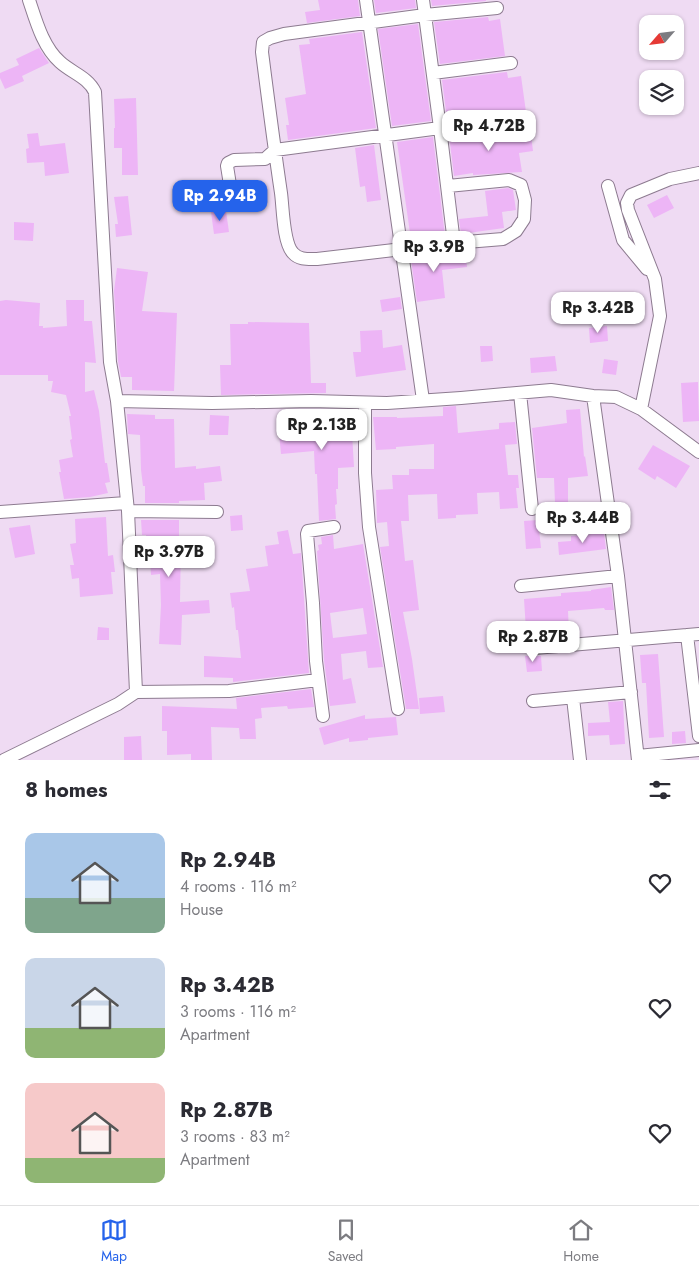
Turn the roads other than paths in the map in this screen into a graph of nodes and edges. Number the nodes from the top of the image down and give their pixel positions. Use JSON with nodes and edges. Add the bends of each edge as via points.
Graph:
{"nodes":[{"id":1,"x":28,"y":0,"type":"edge"},
{"id":2,"x":366,"y":0,"type":"edge"},
{"id":3,"x":423,"y":0,"type":"edge"},
{"id":4,"x":497,"y":8,"type":"dead end"},
{"id":5,"x":425,"y":15,"type":"junction"},
{"id":6,"x":368,"y":24,"type":"junction"},
{"id":7,"x":511,"y":63,"type":"dead end"},
{"id":8,"x":433,"y":73,"type":"junction"},
{"id":9,"x":526,"y":120,"type":"dead end"},
{"id":10,"x":440,"y":128,"type":"junction"},
{"id":11,"x":386,"y":136,"type":"junction"},
{"id":12,"x":275,"y":150,"type":"junction"},
{"id":13,"x":699,"y":173,"type":"edge"},
{"id":14,"x":448,"y":186,"type":"junction"},
{"id":15,"x":608,"y":186,"type":"dead end"},
{"id":16,"x":191,"y":202,"type":"dead end"},
{"id":17,"x":454,"y":243,"type":"junction"},
{"id":18,"x":402,"y":248,"type":"junction"},
{"id":19,"x":655,"y":279,"type":"junction"},
{"id":20,"x":520,"y":393,"type":"junction"},
{"id":21,"x":592,"y":396,"type":"junction"},
{"id":22,"x":423,"y":400,"type":"junction"},
{"id":23,"x":117,"y":401,"type":"junction"},
{"id":24,"x":365,"y":403,"type":"junction"},
{"id":25,"x":641,"y":409,"type":"junction"},
{"id":26,"x":699,"y":452,"type":"edge"},
{"id":27,"x":127,"y":507,"type":"junction"},
{"id":28,"x":532,"y":510,"type":"dead end"},
{"id":29,"x":0,"y":512,"type":"edge"},
{"id":30,"x":217,"y":512,"type":"dead end"},
{"id":31,"x":334,"y":527,"type":"dead end"},
{"id":32,"x":618,"y":576,"type":"junction"},
{"id":33,"x":521,"y":586,"type":"dead end"},
{"id":34,"x":693,"y":635,"type":"edge"},
{"id":35,"x":625,"y":640,"type":"junction"},
{"id":36,"x":534,"y":648,"type":"dead end"},
{"id":37,"x":318,"y":680,"type":"junction"},
{"id":38,"x":136,"y":692,"type":"junction"},
{"id":39,"x":631,"y":692,"type":"junction"},
{"id":40,"x":573,"y":698,"type":"junction"},
{"id":41,"x":534,"y":701,"type":"dead end"},
{"id":42,"x":398,"y":709,"type":"dead end"},
{"id":43,"x":323,"y":716,"type":"dead end"},
{"id":44,"x":699,"y":736,"type":"edge"},
{"id":45,"x":699,"y":750,"type":"edge"},
{"id":46,"x":638,"y":758,"type":"edge"},
{"id":47,"x":4,"y":760,"type":"edge"},
{"id":48,"x":580,"y":760,"type":"edge"}],
"edges":[{"from":1,"to":23,"type":"street","via":[[50,51],[87,80],[95,92],[110,362]]},
{"from":2,"to":6,"type":"street"},
{"from":3,"to":5,"type":"street"},
{"from":4,"to":5,"type":"street"},
{"from":5,"to":6,"type":"street"},
{"from":5,"to":8,"type":"street"},
{"from":6,"to":11,"type":"street"},
{"from":6,"to":12,"type":"street","via":[[284,34],[264,42],[262,52]]},
{"from":7,"to":8,"type":"street"},
{"from":8,"to":10,"type":"street"},
{"from":9,"to":10,"type":"street"},
{"from":10,"to":11,"type":"street"},
{"from":10,"to":14,"type":"street"},
{"from":11,"to":12,"type":"street"},
{"from":11,"to":18,"type":"street"},
{"from":12,"to":16,"type":"street","via":[[265,160],[228,162],[231,192],[228,199]]},
{"from":12,"to":18,"type":"street","via":[[286,236],[291,251],[298,258],[317,259]]},
{"from":13,"to":19,"type":"street","via":[[670,179],[632,195],[627,203]]},
{"from":14,"to":17,"type":"street"},
{"from":14,"to":17,"type":"street","via":[[509,180],[521,186],[525,200],[524,219],[516,231],[503,240]]},
{"from":15,"to":19,"type":"street","via":[[622,240]]},
{"from":17,"to":18,"type":"street"},
{"from":18,"to":22,"type":"street"},
{"from":19,"to":25,"type":"street","via":[[660,316]]},
{"from":20,"to":21,"type":"street","via":[[551,390]]},
{"from":20,"to":22,"type":"street"},
{"from":20,"to":28,"type":"street"},
{"from":21,"to":25,"type":"street","via":[[616,398]]},
{"from":21,"to":32,"type":"street"},
{"from":22,"to":24,"type":"street"},
{"from":23,"to":24,"type":"street"},
{"from":23,"to":27,"type":"street"},
{"from":24,"to":42,"type":"street","via":[[369,527]]},
{"from":25,"to":26,"type":"street"},
{"from":27,"to":29,"type":"street"},
{"from":27,"to":30,"type":"street"},
{"from":27,"to":38,"type":"street"},
{"from":31,"to":37,"type":"street","via":[[312,529],[307,534]]},
{"from":32,"to":33,"type":"street"},
{"from":32,"to":35,"type":"street"},
{"from":34,"to":35,"type":"street"},
{"from":34,"to":44,"type":"street"},
{"from":35,"to":36,"type":"street"},
{"from":35,"to":39,"type":"street"},
{"from":37,"to":38,"type":"street","via":[[229,691]]},
{"from":37,"to":43,"type":"street"},
{"from":38,"to":47,"type":"street"},
{"from":39,"to":40,"type":"street"},
{"from":39,"to":46,"type":"street"},
{"from":40,"to":41,"type":"street"},
{"from":40,"to":48,"type":"street"},
{"from":45,"to":46,"type":"street"}]}
